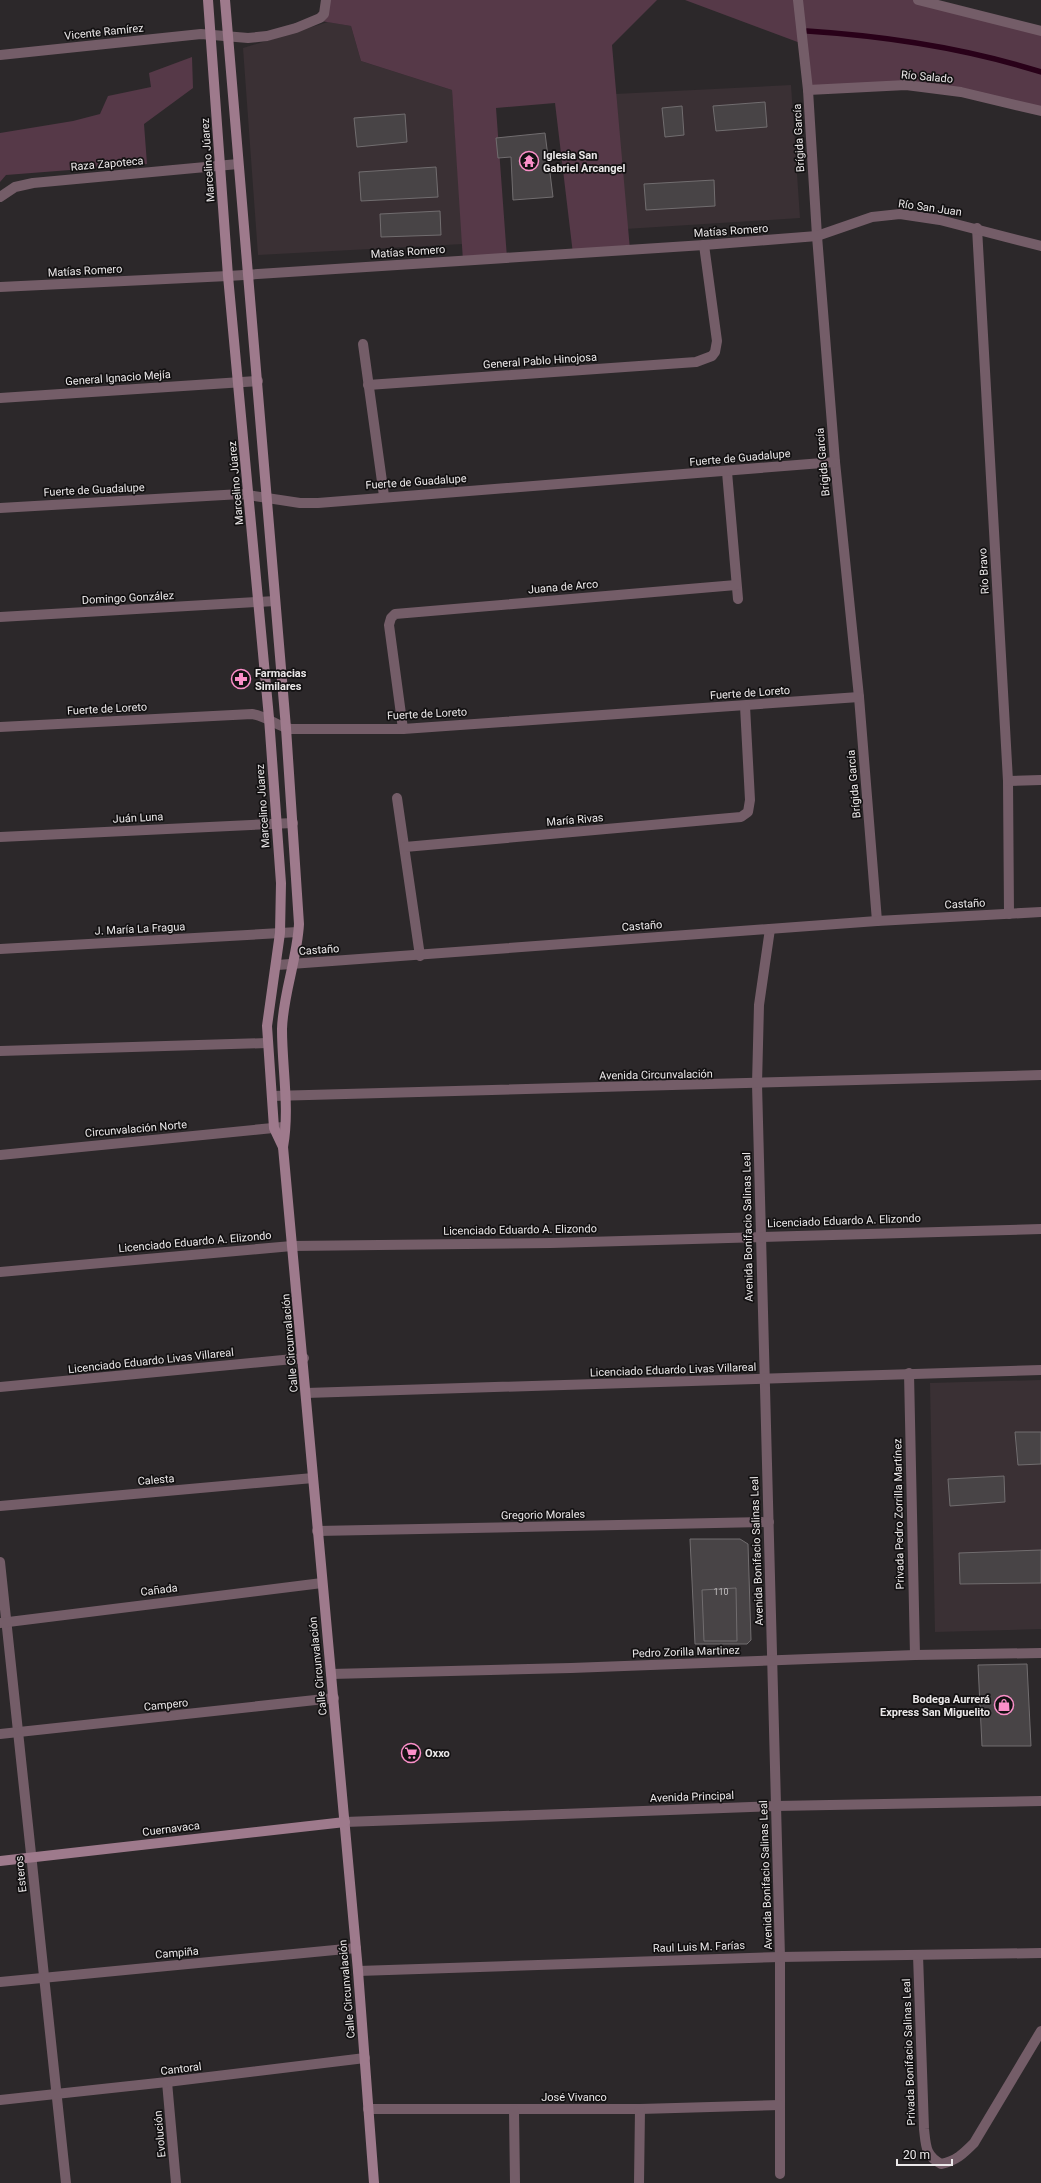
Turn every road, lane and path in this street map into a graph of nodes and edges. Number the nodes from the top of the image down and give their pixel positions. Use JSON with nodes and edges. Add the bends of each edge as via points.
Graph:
{"nodes":[{"id":1,"x":208,"y":0,"type":"edge"},
{"id":2,"x":225,"y":0,"type":"edge"},
{"id":3,"x":326,"y":0,"type":"edge"},
{"id":4,"x":798,"y":0,"type":"edge"},
{"id":5,"x":918,"y":0,"type":"edge"},
{"id":6,"x":1041,"y":31,"type":"edge"},
{"id":7,"x":210,"y":34,"type":"junction"},
{"id":8,"x":228,"y":36,"type":"junction"},
{"id":9,"x":0,"y":55,"type":"edge"},
{"id":10,"x":808,"y":90,"type":"junction"},
{"id":11,"x":1041,"y":111,"type":"edge"},
{"id":12,"x":238,"y":164,"type":"junction"},
{"id":13,"x":220,"y":166,"type":"junction"},
{"id":14,"x":0,"y":197,"type":"edge"},
{"id":15,"x":977,"y":228,"type":"junction"},
{"id":16,"x":817,"y":236,"type":"junction"},
{"id":17,"x":704,"y":245,"type":"junction"},
{"id":18,"x":1041,"y":246,"type":"edge"},
{"id":19,"x":249,"y":275,"type":"junction"},
{"id":20,"x":228,"y":276,"type":"junction"},
{"id":21,"x":0,"y":287,"type":"edge"},
{"id":22,"x":363,"y":344,"type":"dead end"},
{"id":23,"x":258,"y":381,"type":"junction"},
{"id":24,"x":238,"y":383,"type":"junction"},
{"id":25,"x":368,"y":385,"type":"junction"},
{"id":26,"x":0,"y":398,"type":"edge"},
{"id":27,"x":835,"y":462,"type":"junction"},
{"id":28,"x":727,"y":472,"type":"junction"},
{"id":29,"x":249,"y":495,"type":"junction"},
{"id":30,"x":384,"y":496,"type":"junction"},
{"id":31,"x":267,"y":497,"type":"junction"},
{"id":32,"x":0,"y":508,"type":"edge"},
{"id":33,"x":736,"y":585,"type":"junction"},
{"id":34,"x":738,"y":600,"type":"dead end"},
{"id":35,"x":275,"y":601,"type":"junction"},
{"id":36,"x":258,"y":602,"type":"junction"},
{"id":37,"x":0,"y":617,"type":"edge"},
{"id":38,"x":859,"y":697,"type":"junction"},
{"id":39,"x":745,"y":706,"type":"junction"},
{"id":40,"x":269,"y":718,"type":"junction"},
{"id":41,"x":0,"y":727,"type":"edge"},
{"id":42,"x":286,"y":728,"type":"junction"},
{"id":43,"x":403,"y":728,"type":"junction"},
{"id":44,"x":1041,"y":780,"type":"edge"},
{"id":45,"x":1008,"y":781,"type":"junction"},
{"id":46,"x":397,"y":798,"type":"dead end"},
{"id":47,"x":277,"y":823,"type":"junction"},
{"id":48,"x":292,"y":823,"type":"junction"},
{"id":49,"x":0,"y":837,"type":"edge"},
{"id":50,"x":405,"y":847,"type":"junction"},
{"id":51,"x":1041,"y":912,"type":"edge"},
{"id":52,"x":1009,"y":914,"type":"junction"},
{"id":53,"x":878,"y":921,"type":"junction"},
{"id":54,"x":770,"y":929,"type":"junction"},
{"id":55,"x":298,"y":932,"type":"junction"},
{"id":56,"x":280,"y":933,"type":"junction"},
{"id":57,"x":0,"y":949,"type":"edge"},
{"id":58,"x":420,"y":956,"type":"junction"},
{"id":59,"x":294,"y":964,"type":"junction"},
{"id":60,"x":277,"y":965,"type":"junction"},
{"id":61,"x":267,"y":1043,"type":"junction"},
{"id":62,"x":0,"y":1051,"type":"edge"},
{"id":63,"x":1041,"y":1075,"type":"edge"},
{"id":64,"x":757,"y":1084,"type":"junction"},
{"id":65,"x":272,"y":1096,"type":"junction"},
{"id":66,"x":286,"y":1096,"type":"junction"},
{"id":67,"x":287,"y":1126,"type":"junction"},
{"id":68,"x":274,"y":1128,"type":"junction"},
{"id":69,"x":283,"y":1147,"type":"junction"},
{"id":70,"x":0,"y":1155,"type":"edge"},
{"id":71,"x":1041,"y":1229,"type":"edge"},
{"id":72,"x":760,"y":1236,"type":"junction"},
{"id":73,"x":292,"y":1246,"type":"junction"},
{"id":74,"x":0,"y":1272,"type":"edge"},
{"id":75,"x":304,"y":1358,"type":"junction"},
{"id":76,"x":1041,"y":1370,"type":"edge"},
{"id":77,"x":909,"y":1373,"type":"junction"},
{"id":78,"x":764,"y":1379,"type":"junction"},
{"id":79,"x":0,"y":1387,"type":"edge"},
{"id":80,"x":306,"y":1393,"type":"junction"},
{"id":81,"x":313,"y":1478,"type":"junction"},
{"id":82,"x":0,"y":1506,"type":"edge"},
{"id":83,"x":769,"y":1522,"type":"junction"},
{"id":84,"x":317,"y":1531,"type":"junction"},
{"id":85,"x":0,"y":1562,"type":"edge"},
{"id":86,"x":322,"y":1583,"type":"junction"},
{"id":87,"x":3,"y":1622,"type":"edge"},
{"id":88,"x":1041,"y":1653,"type":"edge"},
{"id":89,"x":915,"y":1655,"type":"junction"},
{"id":90,"x":772,"y":1661,"type":"junction"},
{"id":91,"x":331,"y":1674,"type":"junction"},
{"id":92,"x":334,"y":1698,"type":"junction"},
{"id":93,"x":19,"y":1732,"type":"junction"},
{"id":94,"x":0,"y":1734,"type":"edge"},
{"id":95,"x":1041,"y":1802,"type":"edge"},
{"id":96,"x":776,"y":1806,"type":"junction"},
{"id":97,"x":345,"y":1822,"type":"junction"},
{"id":98,"x":32,"y":1858,"type":"junction"},
{"id":99,"x":0,"y":1862,"type":"edge"},
{"id":100,"x":356,"y":1948,"type":"junction"},
{"id":101,"x":1041,"y":1953,"type":"edge"},
{"id":102,"x":918,"y":1955,"type":"junction"},
{"id":103,"x":780,"y":1957,"type":"junction"},
{"id":104,"x":358,"y":1971,"type":"junction"},
{"id":105,"x":44,"y":1978,"type":"junction"},
{"id":106,"x":0,"y":1982,"type":"edge"},
{"id":107,"x":1041,"y":2031,"type":"edge"},
{"id":108,"x":364,"y":2058,"type":"junction"},
{"id":109,"x":167,"y":2082,"type":"junction"},
{"id":110,"x":57,"y":2094,"type":"junction"},
{"id":111,"x":0,"y":2100,"type":"edge"},
{"id":112,"x":780,"y":2105,"type":"junction"},
{"id":113,"x":368,"y":2109,"type":"junction"},
{"id":114,"x":640,"y":2109,"type":"junction"},
{"id":115,"x":514,"y":2110,"type":"junction"},
{"id":116,"x":780,"y":2174,"type":"dead end"},
{"id":117,"x":66,"y":2183,"type":"edge"},
{"id":118,"x":176,"y":2183,"type":"edge"},
{"id":119,"x":374,"y":2183,"type":"edge"},
{"id":120,"x":515,"y":2183,"type":"edge"},
{"id":121,"x":639,"y":2183,"type":"edge"}],
"edges":[{"from":1,"to":7,"type":"street","name":"Marcelino Júarez"},
{"from":2,"to":8,"type":"street"},
{"from":3,"to":8,"type":"street","name":"Vicente Ramírez","via":[[324,14],[320,18],[296,28],[257,38]]},
{"from":4,"to":10,"type":"street","name":"Brígida García"},
{"from":5,"to":6,"type":"street"},
{"from":7,"to":8,"type":"street","name":"Vicente Ramírez"},
{"from":7,"to":9,"type":"street","name":"Vicente Ramírez"},
{"from":7,"to":13,"type":"street","name":"Marcelino Júarez"},
{"from":8,"to":12,"type":"street"},
{"from":10,"to":11,"type":"street","name":"Río Salado","via":[[906,85],[961,92]]},
{"from":10,"to":16,"type":"street","name":"Brígida García"},
{"from":12,"to":13,"type":"street","name":"Raza Zapoteca"},
{"from":12,"to":19,"type":"street"},
{"from":13,"to":14,"type":"street","name":"Raza Zapoteca","via":[[33,183],[15,187]]},
{"from":13,"to":20,"type":"street","name":"Marcelino Júarez"},
{"from":15,"to":16,"type":"street","name":"Río San Juan","via":[[900,214],[872,217]]},
{"from":15,"to":18,"type":"street","name":"Río San Juan"},
{"from":15,"to":45,"type":"street","name":"Río Bravo"},
{"from":16,"to":17,"type":"street","name":"Matías Romero"},
{"from":16,"to":27,"type":"street","name":"Brígida García"},
{"from":17,"to":19,"type":"street","name":"Matías Romero"},
{"from":17,"to":25,"type":"street","name":"General Pablo Hinojosa","via":[[717,341],[715,352],[705,359]]},
{"from":19,"to":20,"type":"street","name":"Matías Romero"},
{"from":19,"to":23,"type":"street"},
{"from":20,"to":21,"type":"street","name":"Matías Romero"},
{"from":20,"to":24,"type":"street","name":"Marcelino Júarez"},
{"from":22,"to":25,"type":"street"},
{"from":23,"to":24,"type":"street","name":"General Ignacio Mejía"},
{"from":23,"to":31,"type":"street"},
{"from":24,"to":26,"type":"street","name":"General Ignacio Mejía"},
{"from":24,"to":29,"type":"street","name":"Marcelino Júarez"},
{"from":25,"to":30,"type":"street"},
{"from":27,"to":28,"type":"street","name":"Fuerte de Guadalupe"},
{"from":27,"to":38,"type":"street","name":"Brígida García"},
{"from":28,"to":30,"type":"street","name":"Fuerte de Guadalupe"},
{"from":28,"to":33,"type":"street"},
{"from":29,"to":31,"type":"street","name":"Fuerte de Guadalupe"},
{"from":29,"to":32,"type":"street","name":"Fuerte de Guadalupe"},
{"from":29,"to":36,"type":"street","name":"Marcelino Júarez"},
{"from":30,"to":31,"type":"street","name":"Fuerte de Guadalupe","via":[[300,503]]},
{"from":31,"to":35,"type":"street"},
{"from":33,"to":34,"type":"street"},
{"from":33,"to":43,"type":"street","name":"Juana de Arco","via":[[395,614],[389,625]]},
{"from":35,"to":36,"type":"street","name":"Domingo González"},
{"from":35,"to":42,"type":"street"},
{"from":36,"to":37,"type":"street","name":"Domingo González"},
{"from":36,"to":40,"type":"street","name":"Marcelino Júarez"},
{"from":38,"to":39,"type":"street","name":"Fuerte de Loreto"},
{"from":38,"to":53,"type":"street","name":"Brígida García"},
{"from":39,"to":43,"type":"street","name":"Fuerte de Loreto"},
{"from":39,"to":50,"type":"street","name":"María Rivas","via":[[750,800],[748,812],[741,817]]},
{"from":40,"to":41,"type":"street","name":"Fuerte de Loreto","via":[[241,714]]},
{"from":40,"to":42,"type":"street","name":"Fuerte de Loreto"},
{"from":40,"to":47,"type":"street","name":"Marcelino Júarez"},
{"from":42,"to":43,"type":"street","name":"Fuerte de Loreto"},
{"from":42,"to":48,"type":"street"},
{"from":44,"to":45,"type":"street"},
{"from":45,"to":52,"type":"street","name":"Río Bravo"},
{"from":46,"to":50,"type":"street"},
{"from":47,"to":48,"type":"street","name":"Juán Luna"},
{"from":47,"to":49,"type":"street","name":"Juán Luna"},
{"from":47,"to":56,"type":"street","name":"Marcelino Júarez","via":[[282,899]]},
{"from":48,"to":55,"type":"street"},
{"from":50,"to":58,"type":"street"},
{"from":51,"to":52,"type":"street","name":"Castaño"},
{"from":52,"to":53,"type":"street","name":"Castaño"},
{"from":53,"to":54,"type":"street","name":"Castaño"},
{"from":54,"to":58,"type":"street","name":"Castaño"},
{"from":54,"to":64,"type":"street","name":"Avenida Bonifacio Salinas Leal","via":[[759,1005]]},
{"from":55,"to":56,"type":"street","name":"J. María La Fragua"},
{"from":55,"to":59,"type":"street"},
{"from":56,"to":57,"type":"street","name":"J. María La Fragua"},
{"from":56,"to":60,"type":"street","name":"Marcelino Júarez"},
{"from":58,"to":59,"type":"street","name":"Castaño"},
{"from":59,"to":60,"type":"street","name":"Castaño"},
{"from":59,"to":66,"type":"street","name":"Calle Circunvalación","via":[[283,1014]]},
{"from":60,"to":61,"type":"street","name":"Calle Circunvalación","via":[[268,1011]]},
{"from":61,"to":62,"type":"street"},
{"from":61,"to":65,"type":"street","name":"Calle Circunvalación"},
{"from":63,"to":64,"type":"street","name":"Avenida Circunvalación"},
{"from":64,"to":66,"type":"street","name":"Avenida Circunvalación"},
{"from":64,"to":72,"type":"street","name":"Avenida Bonifacio Salinas Leal"},
{"from":65,"to":66,"type":"street","name":"Avenida Circunvalación"},
{"from":65,"to":68,"type":"street","name":"Calle Circunvalación"},
{"from":66,"to":67,"type":"street","name":"Calle Circunvalación"},
{"from":67,"to":68,"type":"street","name":"Circunvalación Norte"},
{"from":67,"to":69,"type":"street","name":"Calle Circunvalación"},
{"from":68,"to":69,"type":"street","name":"Calle Circunvalación"},
{"from":68,"to":70,"type":"street","name":"Circunvalación Norte"},
{"from":69,"to":73,"type":"street","name":"Calle Circunvalación"},
{"from":71,"to":72,"type":"street","name":"Licenciado Eduardo A. Elizondo"},
{"from":72,"to":73,"type":"street","name":"Licenciado Eduardo A. Elizondo","via":[[551,1243]]},
{"from":72,"to":78,"type":"street","name":"Avenida Bonifacio Salinas Leal"},
{"from":73,"to":74,"type":"street","name":"Licenciado Eduardo A. Elizondo"},
{"from":73,"to":75,"type":"street","name":"Calle Circunvalación"},
{"from":75,"to":79,"type":"street","name":"Licenciado Eduardo Livas Villareal"},
{"from":75,"to":80,"type":"street","name":"Calle Circunvalación"},
{"from":76,"to":77,"type":"street","name":"Licenciado Eduardo Livas Villareal"},
{"from":77,"to":78,"type":"street","name":"Licenciado Eduardo Livas Villareal"},
{"from":77,"to":89,"type":"street","name":"Privada Pedro Zorrilla Martínez"},
{"from":78,"to":80,"type":"street","name":"Licenciado Eduardo Livas Villareal"},
{"from":78,"to":83,"type":"street","name":"Avenida Bonifacio Salinas Leal"},
{"from":80,"to":81,"type":"street","name":"Calle Circunvalación"},
{"from":81,"to":82,"type":"street","name":"Calesta"},
{"from":81,"to":84,"type":"street","name":"Calle Circunvalación"},
{"from":83,"to":84,"type":"street","name":"Gregorio Morales"},
{"from":83,"to":90,"type":"street","name":"Avenida Bonifacio Salinas Leal"},
{"from":84,"to":86,"type":"street","name":"Calle Circunvalación"},
{"from":85,"to":87,"type":"street","name":"Esteros"},
{"from":86,"to":87,"type":"street","name":"Cañada"},
{"from":86,"to":91,"type":"street","name":"Calle Circunvalación"},
{"from":87,"to":93,"type":"street","name":"Esteros"},
{"from":88,"to":89,"type":"street","name":"Pedro Zorilla Martinez"},
{"from":89,"to":90,"type":"street","name":"Pedro Zorilla Martinez"},
{"from":90,"to":91,"type":"street","name":"Pedro Zorilla Martinez"},
{"from":90,"to":96,"type":"street","name":"Avenida Bonifacio Salinas Leal"},
{"from":91,"to":92,"type":"street","name":"Calle Circunvalación"},
{"from":92,"to":93,"type":"street","name":"Campero"},
{"from":92,"to":97,"type":"street","name":"Calle Circunvalación"},
{"from":93,"to":94,"type":"street","name":"Campero"},
{"from":93,"to":98,"type":"street","name":"Esteros"},
{"from":95,"to":96,"type":"street","name":"Avenida Principal"},
{"from":96,"to":97,"type":"street","name":"Avenida Principal"},
{"from":96,"to":103,"type":"street","name":"Avenida Bonifacio Salinas Leal"},
{"from":97,"to":98,"type":"street","name":"Cuernavaca"},
{"from":97,"to":100,"type":"street","name":"Calle Circunvalación"},
{"from":98,"to":99,"type":"street","name":"Cuernavaca"},
{"from":98,"to":105,"type":"street","name":"Esteros"},
{"from":100,"to":104,"type":"street","name":"Calle Circunvalación"},
{"from":100,"to":105,"type":"street","name":"Campiña"},
{"from":101,"to":102,"type":"street","name":"Raul Luis M. Farías"},
{"from":102,"to":103,"type":"street","name":"Raul Luis M. Farías"},
{"from":102,"to":107,"type":"street","name":"Privada Bonifacio Salinas Leal","via":[[924,2129],[926,2151],[932,2159],[941,2164],[959,2158],[974,2143]]},
{"from":103,"to":104,"type":"street","name":"Raul Luis M. Farías"},
{"from":103,"to":112,"type":"street","name":"Avenida Bonifacio Salinas Leal"},
{"from":104,"to":108,"type":"street","name":"Calle Circunvalación"},
{"from":105,"to":106,"type":"street","name":"Campiña"},
{"from":105,"to":110,"type":"street","name":"Esteros"},
{"from":108,"to":109,"type":"street","name":"Cantoral"},
{"from":108,"to":113,"type":"street","name":"Calle Circunvalación"},
{"from":109,"to":110,"type":"street","name":"Cantoral"},
{"from":109,"to":118,"type":"street","name":"Evolución"},
{"from":110,"to":111,"type":"street","name":"Cantoral"},
{"from":110,"to":117,"type":"street","name":"Esteros"},
{"from":112,"to":114,"type":"street","name":"José Vivanco"},
{"from":112,"to":116,"type":"street","name":"Avenida Bonifacio Salinas Leal"},
{"from":113,"to":115,"type":"street","name":"José Vivanco"},
{"from":113,"to":119,"type":"street","name":"Calle Circunvalación"},
{"from":114,"to":115,"type":"street","name":"José Vivanco"},
{"from":114,"to":121,"type":"street"},
{"from":115,"to":120,"type":"street"}]}
